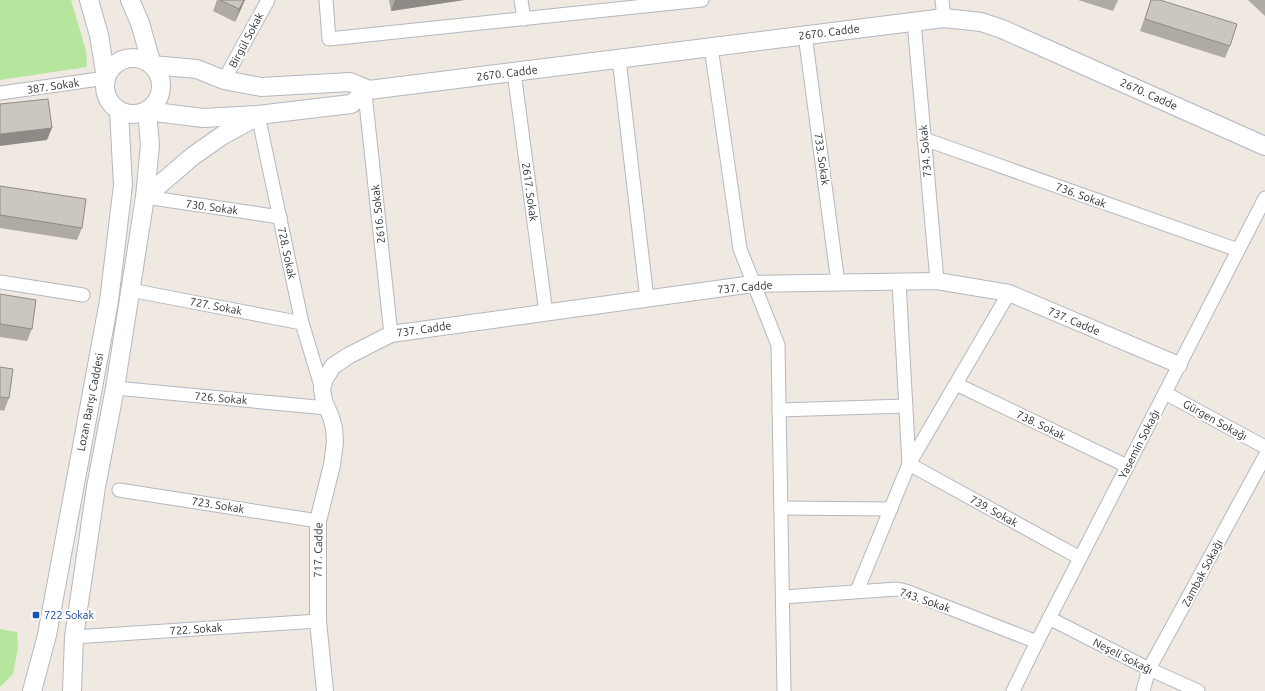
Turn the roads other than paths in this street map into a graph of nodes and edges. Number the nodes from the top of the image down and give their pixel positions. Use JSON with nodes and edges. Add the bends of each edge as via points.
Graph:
{"nodes":[{"id":1,"x":89,"y":0,"type":"edge"},
{"id":2,"x":130,"y":0,"type":"edge"},
{"id":3,"x":268,"y":0,"type":"edge"},
{"id":4,"x":326,"y":0,"type":"edge"},
{"id":5,"x":521,"y":0,"type":"edge"},
{"id":6,"x":702,"y":0,"type":"edge"},
{"id":7,"x":942,"y":0,"type":"edge"},
{"id":8,"x":944,"y":18,"type":"junction"},
{"id":9,"x":524,"y":19,"type":"junction"},
{"id":10,"x":914,"y":22,"type":"junction"},
{"id":11,"x":805,"y":35,"type":"junction"},
{"id":12,"x":711,"y":47,"type":"junction"},
{"id":13,"x":619,"y":59,"type":"junction"},
{"id":14,"x":152,"y":65,"type":"junction"},
{"id":15,"x":514,"y":72,"type":"junction"},
{"id":16,"x":106,"y":78,"type":"junction"},
{"id":17,"x":224,"y":80,"type":"junction"},
{"id":18,"x":367,"y":92,"type":"junction"},
{"id":19,"x":0,"y":93,"type":"edge"},
{"id":20,"x":147,"y":110,"type":"junction"},
{"id":21,"x":119,"y":111,"type":"junction"},
{"id":22,"x":258,"y":115,"type":"junction"},
{"id":23,"x":924,"y":139,"type":"junction"},
{"id":24,"x":1265,"y":146,"type":"edge"},
{"id":25,"x":145,"y":197,"type":"junction"},
{"id":26,"x":1265,"y":198,"type":"edge"},
{"id":27,"x":280,"y":217,"type":"junction"},
{"id":28,"x":1238,"y":250,"type":"junction"},
{"id":29,"x":937,"y":281,"type":"junction"},
{"id":30,"x":0,"y":282,"type":"edge"},
{"id":31,"x":899,"y":282,"type":"junction"},
{"id":32,"x":838,"y":283,"type":"junction"},
{"id":33,"x":753,"y":284,"type":"junction"},
{"id":34,"x":130,"y":290,"type":"junction"},
{"id":35,"x":1009,"y":293,"type":"junction"},
{"id":36,"x":83,"y":295,"type":"dead end"},
{"id":37,"x":647,"y":299,"type":"junction"},
{"id":38,"x":546,"y":313,"type":"junction"},
{"id":39,"x":302,"y":323,"type":"junction"},
{"id":40,"x":391,"y":334,"type":"junction"},
{"id":41,"x":1179,"y":365,"type":"junction"},
{"id":42,"x":956,"y":384,"type":"junction"},
{"id":43,"x":115,"y":388,"type":"junction"},
{"id":44,"x":322,"y":389,"type":"junction"},
{"id":45,"x":1165,"y":393,"type":"junction"},
{"id":46,"x":906,"y":406,"type":"junction"},
{"id":47,"x":327,"y":408,"type":"junction"},
{"id":48,"x":779,"y":410,"type":"junction"},
{"id":49,"x":1265,"y":447,"type":"edge"},
{"id":50,"x":1265,"y":456,"type":"edge"},
{"id":51,"x":909,"y":464,"type":"junction"},
{"id":52,"x":1127,"y":466,"type":"junction"},
{"id":53,"x":119,"y":490,"type":"dead end"},
{"id":54,"x":781,"y":508,"type":"junction"},
{"id":55,"x":891,"y":509,"type":"junction"},
{"id":56,"x":318,"y":521,"type":"junction"},
{"id":57,"x":1080,"y":558,"type":"junction"},
{"id":58,"x":857,"y":591,"type":"junction"},
{"id":59,"x":783,"y":597,"type":"junction"},
{"id":60,"x":1049,"y":618,"type":"junction"},
{"id":61,"x":318,"y":621,"type":"junction"},
{"id":62,"x":74,"y":637,"type":"junction"},
{"id":63,"x":1037,"y":642,"type":"junction"},
{"id":64,"x":1150,"y":669,"type":"junction"},
{"id":65,"x":32,"y":691,"type":"edge"},
{"id":66,"x":72,"y":691,"type":"edge"},
{"id":67,"x":324,"y":691,"type":"edge"},
{"id":68,"x":784,"y":691,"type":"edge"},
{"id":69,"x":1013,"y":691,"type":"edge"},
{"id":70,"x":1143,"y":691,"type":"edge"},
{"id":71,"x":1198,"y":691,"type":"edge"}],
"edges":[{"from":1,"to":16,"type":"main road","via":[[99,35]]},
{"from":2,"to":14,"type":"main road","via":[[140,23]]},
{"from":3,"to":17,"type":"street","name":"Birgül Sokak"},
{"from":4,"to":9,"type":"street","via":[[329,39]]},
{"from":5,"to":9,"type":"street"},
{"from":6,"to":9,"type":"street"},
{"from":7,"to":8,"type":"street"},
{"from":8,"to":10,"type":"main road","name":"2670. Cadde"},
{"from":8,"to":24,"type":"main road","name":"2670. Cadde","via":[[981,22],[1002,29]]},
{"from":10,"to":11,"type":"main road","name":"2670. Cadde"},
{"from":10,"to":23,"type":"street","name":"734. Sokak"},
{"from":11,"to":12,"type":"main road","name":"2670. Cadde"},
{"from":11,"to":32,"type":"street","name":"733. Sokak"},
{"from":12,"to":13,"type":"main road","name":"2670. Cadde"},
{"from":12,"to":33,"type":"street","via":[[740,249]]},
{"from":13,"to":15,"type":"main road","name":"2670. Cadde"},
{"from":13,"to":37,"type":"street"},
{"from":14,"to":16,"type":"main road","via":[[144,60],[126,59],[111,68]]},
{"from":14,"to":17,"type":"main road","name":"2670. Cadde","via":[[198,69]]},
{"from":14,"to":20,"type":"main road","via":[[159,76],[161,89],[154,105]]},
{"from":15,"to":18,"type":"main road","name":"2670. Cadde"},
{"from":15,"to":38,"type":"street","name":"2617. Sokak"},
{"from":16,"to":19,"type":"street","name":"387. Sokak"},
{"from":16,"to":21,"type":"main road","via":[[105,92]]},
{"from":17,"to":18,"type":"main road","name":"2670. Cadde","via":[[261,87],[350,82]]},
{"from":18,"to":22,"type":"main road","name":"2670. Cadde","via":[[351,104]]},
{"from":18,"to":40,"type":"street","name":"2616. Sokak"},
{"from":20,"to":21,"type":"main road","via":[[138,114]]},
{"from":20,"to":22,"type":"main road","name":"2670. Cadde","via":[[203,118]]},
{"from":20,"to":25,"type":"main road","name":"Lozan Barışı Caddesi","via":[[150,145]]},
{"from":21,"to":65,"type":"main road","name":"Lozan Barışı Caddesi","via":[[123,185],[109,301],[47,635]]},
{"from":22,"to":25,"type":"main road","via":[[193,156]]},
{"from":22,"to":27,"type":"street","name":"728. Sokak"},
{"from":23,"to":28,"type":"street","name":"736. Sokak"},
{"from":23,"to":29,"type":"street","name":"734. Sokak"},
{"from":25,"to":27,"type":"street","name":"730. Sokak"},
{"from":25,"to":34,"type":"main road","name":"Lozan Barışı Caddesi"},
{"from":26,"to":28,"type":"street","name":"Yasemin Sokağı"},
{"from":27,"to":39,"type":"street","name":"728. Sokak"},
{"from":28,"to":41,"type":"street","name":"Yasemin Sokağı"},
{"from":29,"to":31,"type":"street","name":"737. Cadde"},
{"from":29,"to":35,"type":"street","name":"737. Cadde"},
{"from":30,"to":36,"type":"street"},
{"from":31,"to":32,"type":"street","name":"737. Cadde"},
{"from":31,"to":46,"type":"street"},
{"from":32,"to":33,"type":"street","name":"737. Cadde"},
{"from":33,"to":37,"type":"street","name":"737. Cadde"},
{"from":33,"to":48,"type":"street","via":[[778,344]]},
{"from":34,"to":39,"type":"street","name":"727. Sokak"},
{"from":34,"to":43,"type":"main road","name":"Lozan Barışı Caddesi"},
{"from":35,"to":41,"type":"street","name":"737. Cadde"},
{"from":35,"to":42,"type":"street"},
{"from":37,"to":38,"type":"street","name":"737. Cadde"},
{"from":38,"to":40,"type":"street","name":"737. Cadde"},
{"from":39,"to":44,"type":"street","name":"728. Sokak"},
{"from":40,"to":44,"type":"street","name":"737. Cadde","via":[[333,366]]},
{"from":41,"to":45,"type":"street","name":"Yasemin Sokağı"},
{"from":42,"to":51,"type":"street"},
{"from":42,"to":52,"type":"street","name":"738. Sokak"},
{"from":43,"to":47,"type":"street","name":"726. Sokak"},
{"from":43,"to":62,"type":"main road","name":"Lozan Barışı Caddesi","via":[[96,487]]},
{"from":44,"to":47,"type":"street","name":"717. Cadde"},
{"from":45,"to":49,"type":"street","name":"Gürgen Sokağı"},
{"from":45,"to":52,"type":"street","name":"Yasemin Sokağı"},
{"from":46,"to":48,"type":"street"},
{"from":46,"to":51,"type":"street"},
{"from":47,"to":56,"type":"street","name":"717. Cadde","via":[[334,428],[335,442]]},
{"from":48,"to":54,"type":"street"},
{"from":50,"to":64,"type":"street","name":"Zambak Sokağı"},
{"from":51,"to":55,"type":"street"},
{"from":51,"to":57,"type":"street","name":"739. Sokak"},
{"from":52,"to":57,"type":"street","name":"Yasemin Sokağı"},
{"from":53,"to":56,"type":"street","name":"723. Sokak"},
{"from":54,"to":55,"type":"street"},
{"from":54,"to":59,"type":"street"},
{"from":55,"to":58,"type":"street"},
{"from":56,"to":61,"type":"street","name":"717. Cadde"},
{"from":57,"to":60,"type":"street","name":"Yasemin Sokağı"},
{"from":58,"to":59,"type":"street","name":"743. Sokak"},
{"from":58,"to":63,"type":"street","name":"743. Sokak","via":[[906,591]]},
{"from":59,"to":68,"type":"street"},
{"from":60,"to":63,"type":"street","name":"Yasemin Sokağı"},
{"from":60,"to":64,"type":"street","name":"Neşeli Sokağı"},
{"from":61,"to":62,"type":"street","name":"722. Sokak"},
{"from":61,"to":67,"type":"street","name":"717. Cadde"},
{"from":62,"to":66,"type":"main road","name":"Lozan Barışı Caddesi"},
{"from":63,"to":69,"type":"street","name":"Yasemin Sokağı"},
{"from":64,"to":70,"type":"street","name":"Zambak Sokağı"},
{"from":64,"to":71,"type":"street","name":"Neşeli Sokağı"}]}
